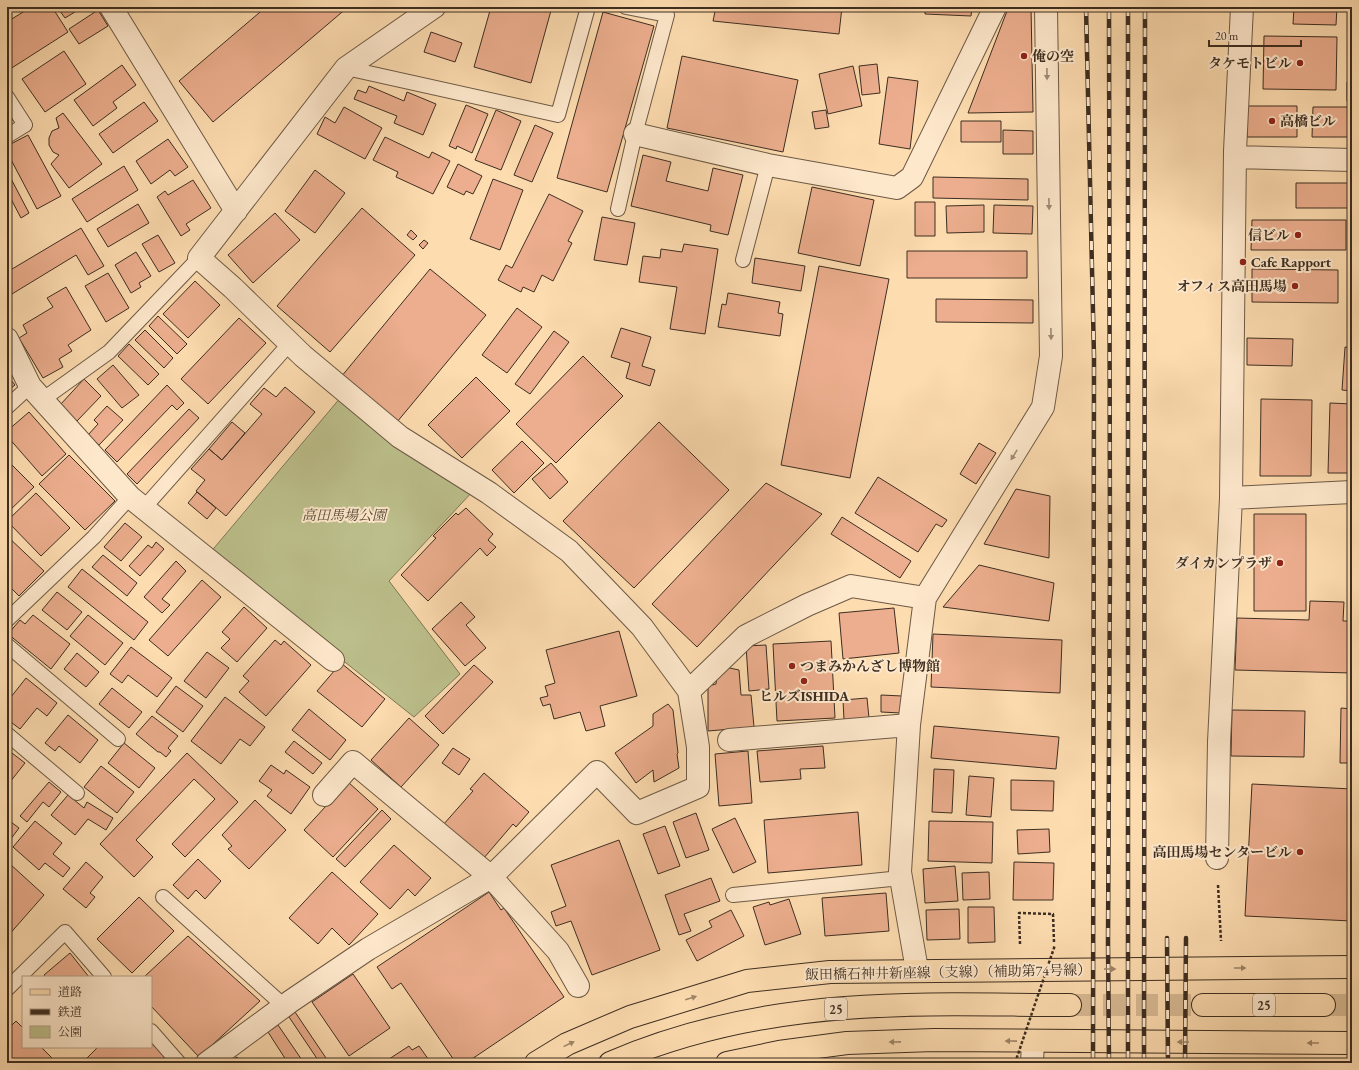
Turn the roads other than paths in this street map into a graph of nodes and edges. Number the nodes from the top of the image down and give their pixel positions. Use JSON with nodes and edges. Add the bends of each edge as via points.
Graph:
{"nodes":[{"id":1,"x":112,"y":7,"type":"edge"},
{"id":2,"x":434,"y":7,"type":"edge"},
{"id":3,"x":588,"y":7,"type":"edge"},
{"id":4,"x":626,"y":7,"type":"edge"},
{"id":5,"x":995,"y":7,"type":"edge"},
{"id":6,"x":1046,"y":7,"type":"edge"},
{"id":7,"x":1242,"y":7,"type":"edge"},
{"id":8,"x":346,"y":68,"type":"junction"},
{"id":9,"x":7,"y":97,"type":"edge"},
{"id":10,"x":635,"y":134,"type":"junction"},
{"id":11,"x":7,"y":136,"type":"edge"},
{"id":12,"x":1235,"y":157,"type":"junction"},
{"id":13,"x":1352,"y":160,"type":"edge"},
{"id":14,"x":768,"y":166,"type":"junction"},
{"id":15,"x":618,"y":208,"type":"dead end"},
{"id":16,"x":236,"y":211,"type":"junction"},
{"id":17,"x":199,"y":258,"type":"junction"},
{"id":18,"x":743,"y":260,"type":"dead end"},
{"id":19,"x":7,"y":339,"type":"edge"},
{"id":20,"x":290,"y":343,"type":"junction"},
{"id":21,"x":36,"y":393,"type":"junction"},
{"id":22,"x":7,"y":407,"type":"edge"},
{"id":23,"x":1352,"y":492,"type":"edge"},
{"id":24,"x":1231,"y":498,"type":"junction"},
{"id":25,"x":136,"y":503,"type":"junction"},
{"id":26,"x":925,"y":598,"type":"junction"},
{"id":27,"x":7,"y":620,"type":"edge"},
{"id":28,"x":7,"y":645,"type":"edge"},
{"id":29,"x":333,"y":660,"type":"dead end"},
{"id":30,"x":689,"y":691,"type":"junction"},
{"id":31,"x":909,"y":725,"type":"junction"},
{"id":32,"x":7,"y":734,"type":"edge"},
{"id":33,"x":118,"y":739,"type":"dead end"},
{"id":34,"x":729,"y":740,"type":"dead end"},
{"id":35,"x":78,"y":793,"type":"dead end"},
{"id":36,"x":324,"y":795,"type":"dead end"},
{"id":37,"x":1217,"y":858,"type":"road end"},
{"id":38,"x":491,"y":877,"type":"junction"},
{"id":39,"x":901,"y":878,"type":"junction"},
{"id":40,"x":733,"y":895,"type":"dead end"},
{"id":41,"x":163,"y":897,"type":"dead end"},
{"id":42,"x":1352,"y":967,"type":"edge"},
{"id":43,"x":917,"y":970,"type":"junction"},
{"id":44,"x":103,"y":976,"type":"edge"},
{"id":45,"x":578,"y":986,"type":"dead end"},
{"id":46,"x":7,"y":989,"type":"edge"},
{"id":47,"x":1070,"y":1005,"type":"tunnel mouth"},
{"id":48,"x":1203,"y":1005,"type":"tunnel mouth"},
{"id":49,"x":1324,"y":1005,"type":"tunnel mouth"},
{"id":50,"x":284,"y":1006,"type":"junction"},
{"id":51,"x":152,"y":1032,"type":"edge"},
{"id":52,"x":1033,"y":1041,"type":"junction"},
{"id":53,"x":1352,"y":1043,"type":"edge"},
{"id":54,"x":179,"y":1063,"type":"edge"},
{"id":55,"x":206,"y":1063,"type":"edge"},
{"id":56,"x":536,"y":1063,"type":"edge"},
{"id":57,"x":610,"y":1063,"type":"edge"},
{"id":58,"x":727,"y":1063,"type":"edge"},
{"id":59,"x":1032,"y":1063,"type":"edge"}],
"edges":[{"from":1,"to":16,"type":"street"},
{"from":2,"to":8,"type":"street"},
{"from":3,"to":8,"type":"lane","via":[[558,115]]},
{"from":4,"to":10,"type":"lane","via":[[667,15]]},
{"from":5,"to":14,"type":"street","via":[[912,177],[897,188]]},
{"from":6,"to":26,"type":"street","one_way":true,"via":[[1051,356],[1043,408]]},
{"from":7,"to":12,"type":"street"},
{"from":8,"to":16,"type":"street"},
{"from":9,"to":11,"type":"lane","via":[[25,125]]},
{"from":10,"to":14,"type":"street"},
{"from":10,"to":15,"type":"lane"},
{"from":12,"to":13,"type":"street"},
{"from":12,"to":24,"type":"street"},
{"from":14,"to":18,"type":"lane"},
{"from":16,"to":17,"type":"street"},
{"from":17,"to":20,"type":"street"},
{"from":17,"to":21,"type":"lane","via":[[109,352]]},
{"from":19,"to":21,"type":"street"},
{"from":20,"to":25,"type":"lane"},
{"from":20,"to":30,"type":"street","via":[[400,437],[489,493],[569,551],[642,627]]},
{"from":21,"to":22,"type":"lane"},
{"from":21,"to":25,"type":"street"},
{"from":23,"to":24,"type":"street"},
{"from":24,"to":37,"type":"street"},
{"from":25,"to":27,"type":"lane","via":[[94,537]]},
{"from":25,"to":29,"type":"street"},
{"from":26,"to":30,"type":"street","via":[[851,586],[746,636]]},
{"from":26,"to":31,"type":"street"},
{"from":28,"to":33,"type":"lane"},
{"from":30,"to":38,"type":"street","via":[[698,747],[698,787],[636,813],[597,772]]},
{"from":31,"to":34,"type":"street"},
{"from":31,"to":39,"type":"street"},
{"from":32,"to":35,"type":"lane"},
{"from":36,"to":38,"type":"street","via":[[354,762]]},
{"from":38,"to":45,"type":"street","via":[[558,951]]},
{"from":38,"to":50,"type":"street","via":[[368,949]]},
{"from":39,"to":40,"type":"lane"},
{"from":39,"to":43,"type":"street"},
{"from":41,"to":50,"type":"lane"},
{"from":43,"to":42,"type":"main road","name":"飯田橋石神井新座線（支線）（補助第74号線）","one_way":true},
{"from":56,"to":43,"type":"main road","name":"飯田橋石神井新座線（支線）（補助第74号線）","one_way":true,"via":[[567,1044],[630,1017],[747,981],[830,972]]},
{"from":44,"to":46,"type":"lane","via":[[65,932]]},
{"from":47,"to":57,"type":"main road","number":"25","via":[[927,1004],[845,1008],[774,1016],[705,1031],[633,1053]]},
{"from":48,"to":49,"type":"main road","number":"25"},
{"from":50,"to":55,"type":"street"},
{"from":51,"to":54,"type":"lane"},
{"from":53,"to":52,"type":"main road","one_way":true},
{"from":52,"to":58,"type":"main road","one_way":true,"via":[[934,1040],[847,1043],[779,1052]]},
{"from":52,"to":59,"type":"street"}]}
